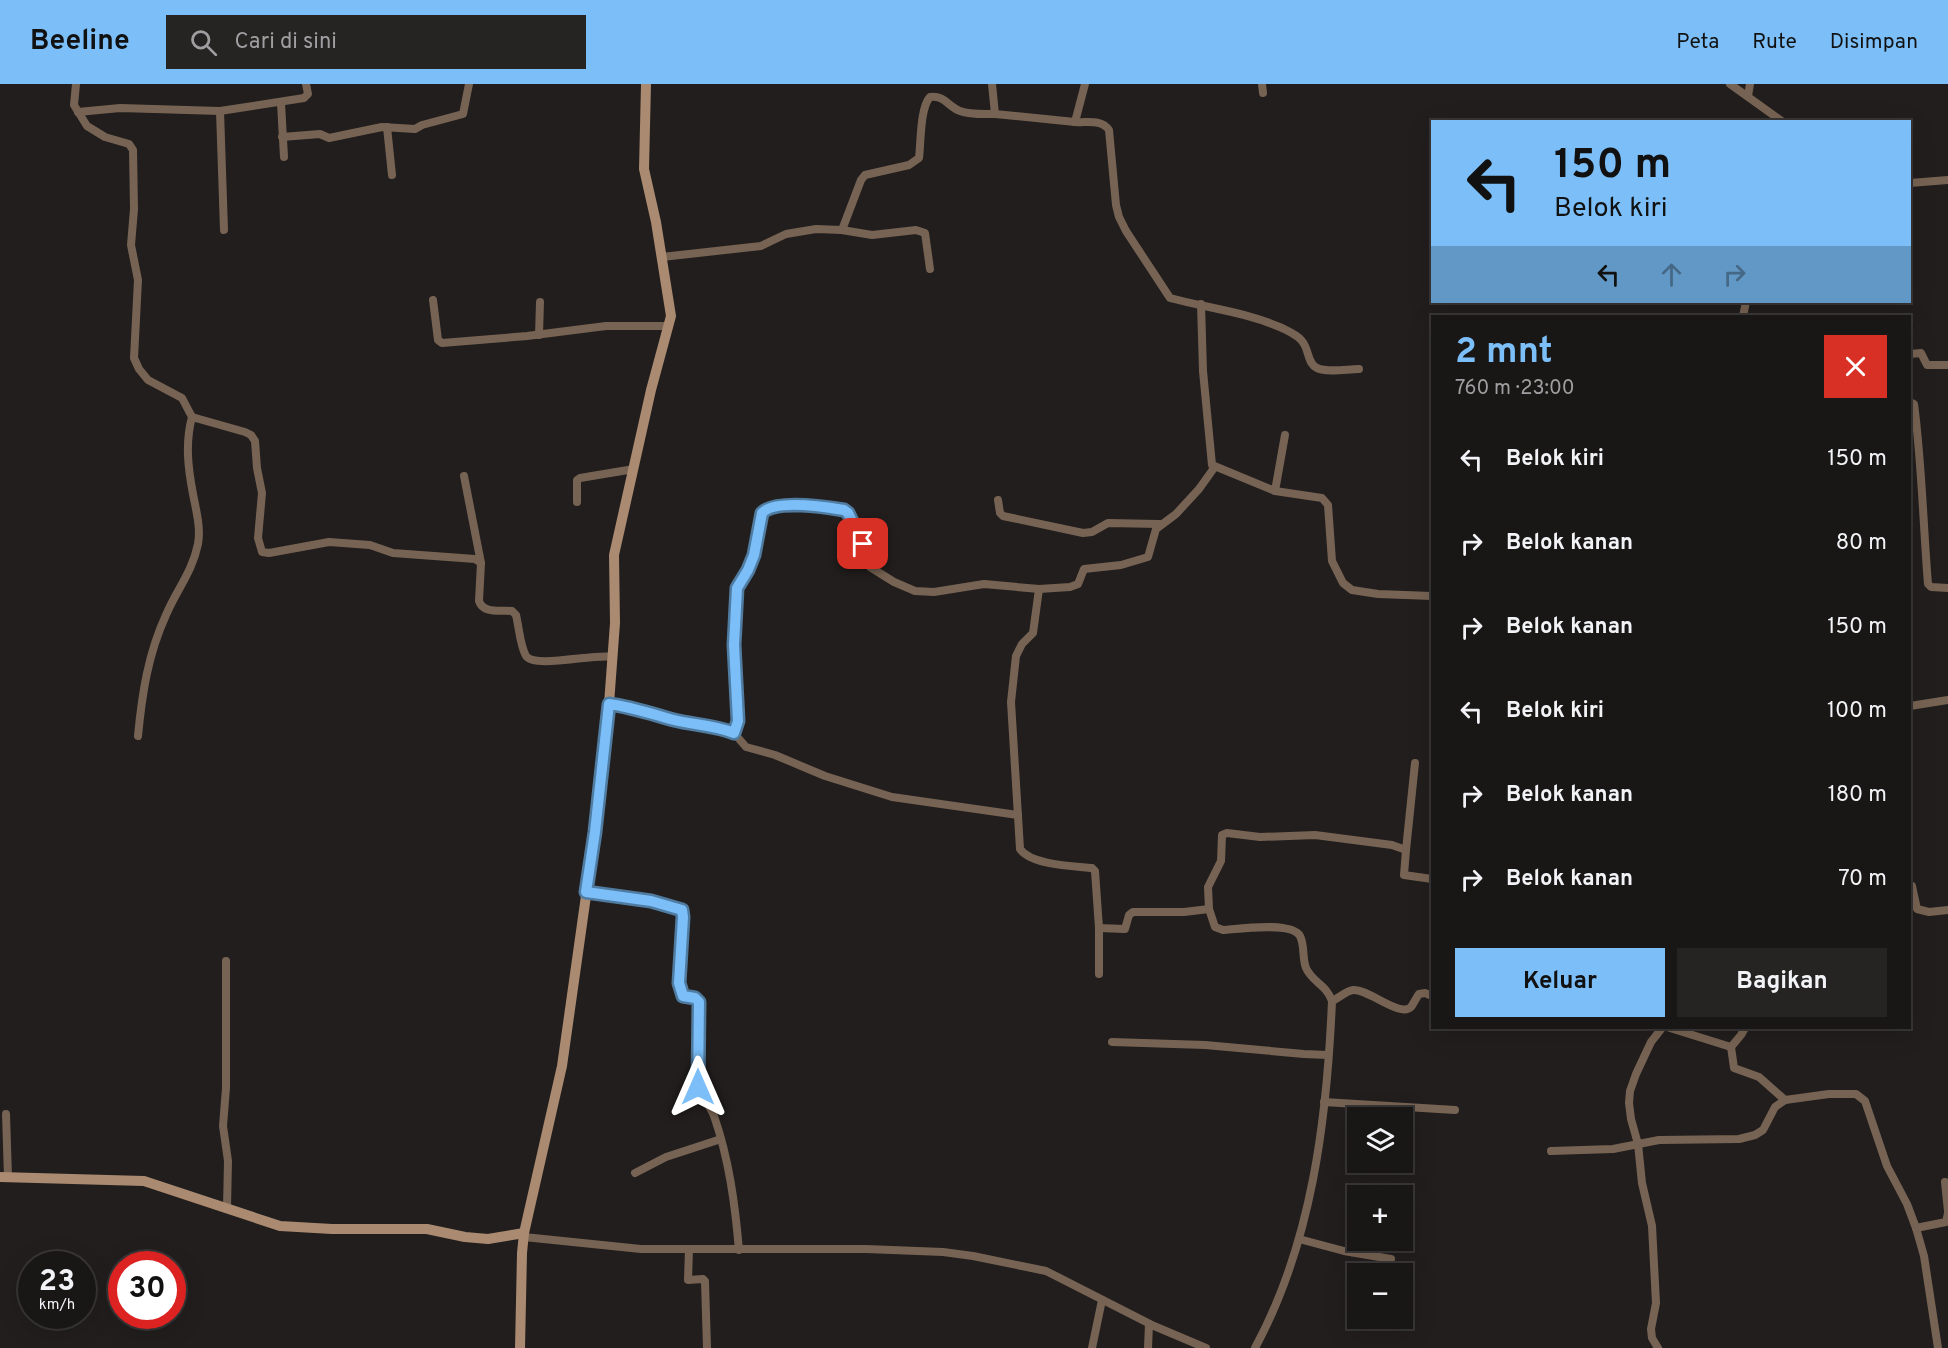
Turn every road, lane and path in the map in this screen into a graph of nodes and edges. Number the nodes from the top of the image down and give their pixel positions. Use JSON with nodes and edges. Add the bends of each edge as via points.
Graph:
{"nodes":[{"id":1,"x":76,"y":84,"type":"edge"},
{"id":2,"x":306,"y":84,"type":"edge"},
{"id":3,"x":469,"y":84,"type":"edge"},
{"id":4,"x":646,"y":84,"type":"edge"},
{"id":5,"x":992,"y":84,"type":"edge"},
{"id":6,"x":1085,"y":84,"type":"edge"},
{"id":7,"x":1262,"y":84,"type":"edge"},
{"id":8,"x":1730,"y":84,"type":"edge"},
{"id":9,"x":1750,"y":84,"type":"edge"},
{"id":10,"x":1263,"y":93,"type":"dead end"},
{"id":11,"x":1749,"y":96,"type":"junction"},
{"id":12,"x":280,"y":103,"type":"junction"},
{"id":13,"x":220,"y":111,"type":"junction"},
{"id":14,"x":78,"y":112,"type":"junction"},
{"id":15,"x":995,"y":114,"type":"junction"},
{"id":16,"x":1780,"y":120,"type":"edge"},
{"id":17,"x":1075,"y":122,"type":"junction"},
{"id":18,"x":387,"y":127,"type":"junction"},
{"id":19,"x":282,"y":137,"type":"junction"},
{"id":20,"x":284,"y":158,"type":"dead end"},
{"id":21,"x":392,"y":175,"type":"dead end"},
{"id":22,"x":1948,"y":180,"type":"edge"},
{"id":23,"x":1911,"y":183,"type":"edge"},
{"id":24,"x":224,"y":230,"type":"dead end"},
{"id":25,"x":842,"y":230,"type":"junction"},
{"id":26,"x":662,"y":257,"type":"junction"},
{"id":27,"x":930,"y":269,"type":"dead end"},
{"id":28,"x":434,"y":300,"type":"dead end"},
{"id":29,"x":540,"y":302,"type":"dead end"},
{"id":30,"x":1201,"y":304,"type":"junction"},
{"id":31,"x":669,"y":326,"type":"junction"},
{"id":32,"x":539,"y":334,"type":"junction"},
{"id":33,"x":1911,"y":354,"type":"edge"},
{"id":34,"x":1948,"y":365,"type":"edge"},
{"id":35,"x":1359,"y":369,"type":"dead end"},
{"id":36,"x":1911,"y":402,"type":"edge"},
{"id":37,"x":192,"y":417,"type":"junction"},
{"id":38,"x":1285,"y":435,"type":"dead end"},
{"id":39,"x":1214,"y":468,"type":"junction"},
{"id":40,"x":633,"y":469,"type":"junction"},
{"id":41,"x":464,"y":476,"type":"dead end"},
{"id":42,"x":1275,"y":491,"type":"junction"},
{"id":43,"x":998,"y":500,"type":"dead end"},
{"id":44,"x":577,"y":502,"type":"dead end"},
{"id":45,"x":1160,"y":524,"type":"junction"},
{"id":46,"x":481,"y":562,"type":"junction"},
{"id":47,"x":1948,"y":588,"type":"edge"},
{"id":48,"x":1039,"y":589,"type":"junction"},
{"id":49,"x":1431,"y":596,"type":"edge"},
{"id":50,"x":613,"y":657,"type":"junction"},
{"id":51,"x":1948,"y":700,"type":"edge"},
{"id":52,"x":609,"y":704,"type":"junction"},
{"id":53,"x":1911,"y":705,"type":"edge"},
{"id":54,"x":734,"y":733,"type":"junction"},
{"id":55,"x":138,"y":736,"type":"dead end"},
{"id":56,"x":1415,"y":763,"type":"dead end"},
{"id":57,"x":1018,"y":815,"type":"junction"},
{"id":58,"x":1406,"y":850,"type":"junction"},
{"id":59,"x":1431,"y":879,"type":"edge"},
{"id":60,"x":1912,"y":886,"type":"dead end"},
{"id":61,"x":586,"y":892,"type":"junction"},
{"id":62,"x":1209,"y":909,"type":"junction"},
{"id":63,"x":1948,"y":910,"type":"edge"},
{"id":64,"x":1099,"y":928,"type":"junction"},
{"id":65,"x":226,"y":961,"type":"dead end"},
{"id":66,"x":1099,"y":974,"type":"dead end"},
{"id":67,"x":1431,"y":996,"type":"edge"},
{"id":68,"x":1332,"y":1001,"type":"junction"},
{"id":69,"x":1661,"y":1029,"type":"edge"},
{"id":70,"x":1673,"y":1029,"type":"edge"},
{"id":71,"x":1744,"y":1029,"type":"edge"},
{"id":72,"x":1112,"y":1042,"type":"dead end"},
{"id":73,"x":1731,"y":1047,"type":"junction"},
{"id":74,"x":1329,"y":1055,"type":"junction"},
{"id":75,"x":1785,"y":1100,"type":"junction"},
{"id":76,"x":1324,"y":1102,"type":"junction"},
{"id":77,"x":1455,"y":1110,"type":"dead end"},
{"id":78,"x":6,"y":1114,"type":"dead end"},
{"id":79,"x":721,"y":1139,"type":"junction"},
{"id":80,"x":1638,"y":1144,"type":"junction"},
{"id":81,"x":1551,"y":1151,"type":"dead end"},
{"id":82,"x":635,"y":1173,"type":"dead end"},
{"id":83,"x":4,"y":1177,"type":"edge"},
{"id":84,"x":1946,"y":1182,"type":"dead end"},
{"id":85,"x":227,"y":1208,"type":"junction"},
{"id":86,"x":1948,"y":1212,"type":"edge"},
{"id":87,"x":1916,"y":1228,"type":"junction"},
{"id":88,"x":524,"y":1235,"type":"junction"},
{"id":89,"x":1299,"y":1239,"type":"junction"},
{"id":90,"x":689,"y":1249,"type":"junction"},
{"id":91,"x":739,"y":1250,"type":"junction"},
{"id":92,"x":1390,"y":1259,"type":"dead end"},
{"id":93,"x":1102,"y":1300,"type":"junction"},
{"id":94,"x":1149,"y":1324,"type":"junction"},
{"id":95,"x":520,"y":1348,"type":"edge"},
{"id":96,"x":707,"y":1348,"type":"edge"},
{"id":97,"x":1092,"y":1348,"type":"edge"},
{"id":98,"x":1148,"y":1348,"type":"edge"},
{"id":99,"x":1206,"y":1348,"type":"edge"},
{"id":100,"x":1255,"y":1348,"type":"edge"},
{"id":101,"x":1658,"y":1348,"type":"edge"},
{"id":102,"x":1938,"y":1348,"type":"edge"}],
"edges":[{"from":1,"to":14,"type":"street","via":[[74,102]]},
{"from":2,"to":12,"type":"street","via":[[307,97]]},
{"from":3,"to":18,"type":"street","via":[[461,116],[415,129]]},
{"from":4,"to":26,"type":"street","via":[[644,169]]},
{"from":5,"to":15,"type":"street"},
{"from":6,"to":17,"type":"street"},
{"from":7,"to":10,"type":"street"},
{"from":8,"to":11,"type":"street"},
{"from":9,"to":11,"type":"street"},
{"from":11,"to":16,"type":"street"},
{"from":12,"to":13,"type":"street"},
{"from":12,"to":19,"type":"street"},
{"from":13,"to":14,"type":"street","via":[[120,108]]},
{"from":13,"to":24,"type":"street"},
{"from":14,"to":37,"type":"street","via":[[97,133],[133,147],[130,244],[138,280],[134,358],[148,380],[182,398]]},
{"from":15,"to":17,"type":"street"},
{"from":15,"to":25,"type":"street","via":[[962,112],[941,97],[930,97],[924,109],[919,158],[909,165],[866,175]]},
{"from":17,"to":30,"type":"street","via":[[1106,125],[1116,205],[1126,231],[1170,298]]},
{"from":18,"to":19,"type":"street","via":[[329,138],[320,134]]},
{"from":18,"to":21,"type":"street"},
{"from":19,"to":20,"type":"street"},
{"from":22,"to":23,"type":"street"},
{"from":25,"to":26,"type":"street","via":[[798,231],[761,246]]},
{"from":25,"to":27,"type":"street","via":[[872,235],[921,231],[925,233]]},
{"from":26,"to":31,"type":"street"},
{"from":28,"to":32,"type":"street","via":[[439,343]]},
{"from":29,"to":32,"type":"street"},
{"from":30,"to":35,"type":"street","via":[[1256,317],[1293,333],[1303,342],[1310,362],[1319,369]]},
{"from":30,"to":39,"type":"street","via":[[1203,371]]},
{"from":31,"to":32,"type":"street","via":[[606,326]]},
{"from":31,"to":40,"type":"street"},
{"from":33,"to":34,"type":"street","via":[[1921,352],[1929,366]]},
{"from":36,"to":47,"type":"street","via":[[1922,480],[1928,584]]},
{"from":37,"to":46,"type":"street","via":[[245,432],[255,441],[262,493],[258,538],[262,552],[269,554],[329,542],[370,545],[393,553],[470,557]]},
{"from":37,"to":55,"type":"street","via":[[187,448],[198,541],[193,566],[165,615],[153,646]]},
{"from":38,"to":42,"type":"street"},
{"from":39,"to":42,"type":"street"},
{"from":39,"to":45,"type":"street","via":[[1176,514]]},
{"from":40,"to":44,"type":"street","via":[[580,478]]},
{"from":40,"to":50,"type":"street","via":[[614,555]]},
{"from":41,"to":46,"type":"street"},
{"from":42,"to":49,"type":"street","via":[[1326,500],[1332,561],[1343,583],[1352,590]]},
{"from":43,"to":45,"type":"street","via":[[1003,516],[1083,533],[1108,523]]},
{"from":45,"to":48,"type":"street","via":[[1145,559],[1084,569],[1078,584]]},
{"from":46,"to":50,"type":"street","via":[[481,607],[512,611],[516,615],[524,653],[529,659]]},
{"from":48,"to":54,"type":"street","via":[[984,584],[915,591],[870,567],[855,525],[844,510],[796,505],[770,507],[762,513],[754,555],[737,588],[734,645],[738,721]]},
{"from":48,"to":57,"type":"street","via":[[1033,633],[1016,656],[1011,702]]},
{"from":50,"to":52,"type":"street"},
{"from":51,"to":53,"type":"street"},
{"from":52,"to":54,"type":"street"},
{"from":52,"to":61,"type":"street"},
{"from":54,"to":57,"type":"street","via":[[746,747],[869,790],[916,801]]},
{"from":56,"to":58,"type":"street"},
{"from":57,"to":64,"type":"street","via":[[1023,853],[1038,860],[1095,871]]},
{"from":58,"to":59,"type":"street","via":[[1404,875]]},
{"from":58,"to":62,"type":"street","via":[[1315,835],[1260,837],[1224,833],[1221,861],[1208,887]]},
{"from":60,"to":63,"type":"street","via":[[1917,909]]},
{"from":61,"to":79,"type":"street","via":[[651,901],[682,910],[680,992],[699,1002],[698,1087],[708,1101]]},
{"from":61,"to":88,"type":"street","via":[[562,1066]]},
{"from":62,"to":64,"type":"street","via":[[1133,912],[1125,929]]},
{"from":62,"to":68,"type":"street","via":[[1219,929],[1294,930],[1301,938],[1306,969],[1324,986]]},
{"from":64,"to":66,"type":"street"},
{"from":65,"to":85,"type":"street","via":[[223,1126],[228,1161]]},
{"from":67,"to":68,"type":"street","via":[[1419,994],[1406,1010],[1357,990]]},
{"from":68,"to":74,"type":"street"},
{"from":69,"to":80,"type":"street","via":[[1651,1042],[1630,1090],[1631,1119]]},
{"from":70,"to":73,"type":"street"},
{"from":71,"to":73,"type":"street"},
{"from":72,"to":74,"type":"street"},
{"from":73,"to":75,"type":"street","via":[[1734,1068],[1759,1077]]},
{"from":74,"to":76,"type":"street"},
{"from":75,"to":80,"type":"street","via":[[1775,1107],[1763,1130],[1755,1135]]},
{"from":75,"to":87,"type":"street","via":[[1849,1093],[1862,1098],[1887,1167]]},
{"from":76,"to":77,"type":"street"},
{"from":76,"to":89,"type":"street"},
{"from":78,"to":83,"type":"street"},
{"from":79,"to":82,"type":"street","via":[[666,1157]]},
{"from":79,"to":91,"type":"street","via":[[729,1165]]},
{"from":80,"to":81,"type":"street"},
{"from":80,"to":101,"type":"street","via":[[1652,1226],[1656,1303],[1651,1329]]},
{"from":83,"to":85,"type":"street","via":[[144,1181]]},
{"from":84,"to":86,"type":"street"},
{"from":85,"to":88,"type":"street","via":[[280,1226],[427,1229],[488,1239]]},
{"from":86,"to":87,"type":"street","via":[[1946,1222]]},
{"from":87,"to":102,"type":"street"},
{"from":88,"to":90,"type":"street","via":[[641,1249]]},
{"from":88,"to":95,"type":"street"},
{"from":89,"to":92,"type":"street"},
{"from":89,"to":100,"type":"street","via":[[1281,1297]]},
{"from":90,"to":91,"type":"street"},
{"from":90,"to":96,"type":"street","via":[[688,1280],[705,1281]]},
{"from":91,"to":93,"type":"street","via":[[866,1249],[974,1256],[1046,1271]]},
{"from":93,"to":94,"type":"street"},
{"from":93,"to":97,"type":"street"},
{"from":94,"to":98,"type":"street"},
{"from":94,"to":99,"type":"street"}]}
